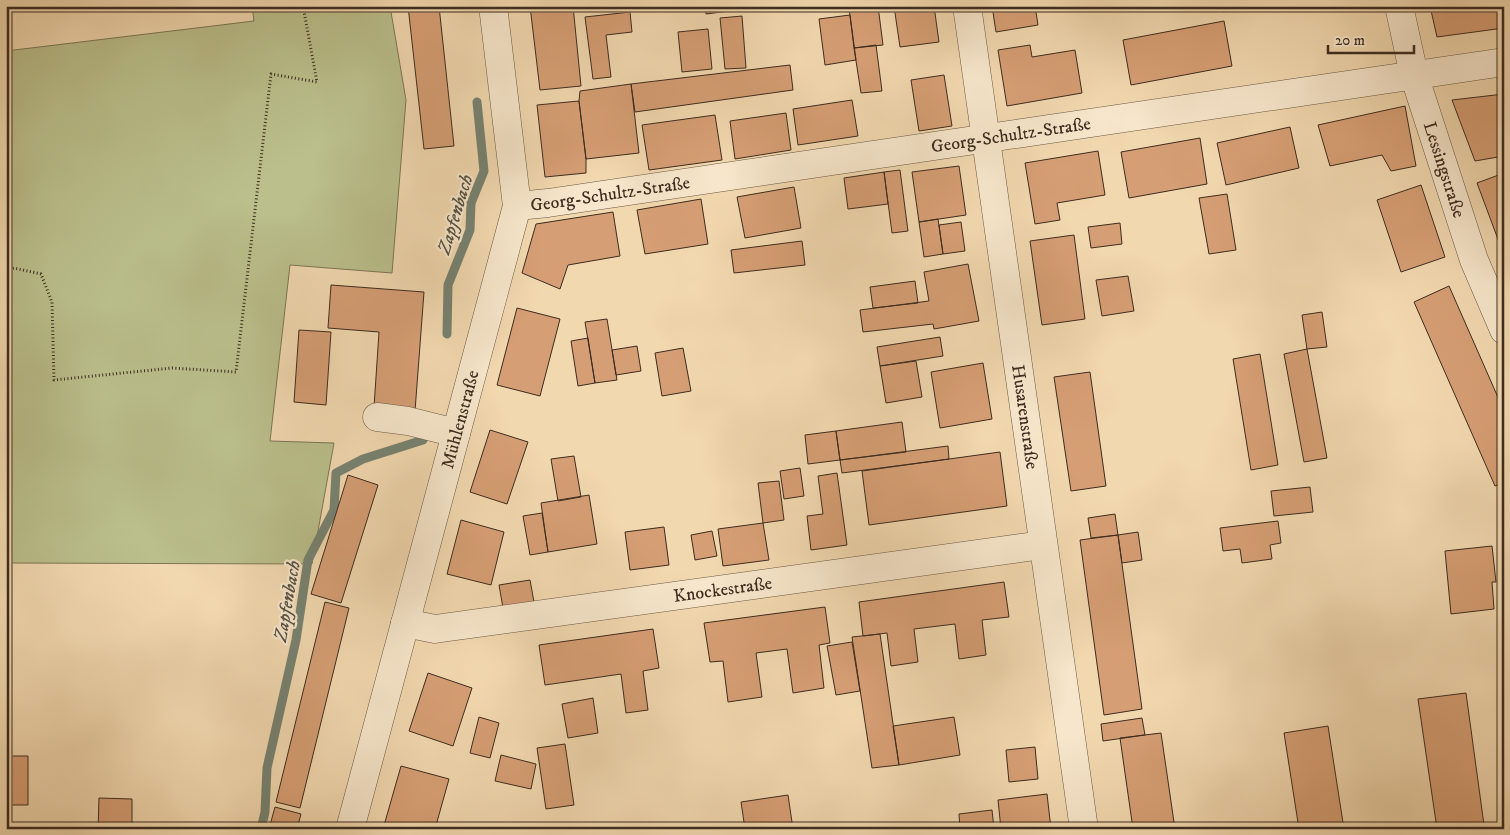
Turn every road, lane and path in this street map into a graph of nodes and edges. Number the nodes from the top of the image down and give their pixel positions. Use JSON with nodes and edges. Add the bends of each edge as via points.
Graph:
{"nodes":[{"id":1,"x":303,"y":6,"type":"edge"},
{"id":2,"x":493,"y":6,"type":"edge"},
{"id":3,"x":967,"y":6,"type":"edge"},
{"id":4,"x":1399,"y":6,"type":"edge"},
{"id":5,"x":1504,"y":62,"type":"edge"},
{"id":6,"x":1414,"y":75,"type":"junction"},
{"id":7,"x":986,"y":137,"type":"junction"},
{"id":8,"x":518,"y":206,"type":"junction"},
{"id":9,"x":6,"y":270,"type":"edge"},
{"id":10,"x":1504,"y":330,"type":"edge"},
{"id":11,"x":377,"y":417,"type":"dead end"},
{"id":12,"x":456,"y":433,"type":"junction"},
{"id":13,"x":1043,"y":545,"type":"junction"},
{"id":14,"x":404,"y":623,"type":"junction"},
{"id":15,"x":350,"y":829,"type":"edge"},
{"id":16,"x":1084,"y":829,"type":"edge"}],
"edges":[{"from":1,"to":9,"type":"path","via":[[317,82],[271,74],[236,372],[172,368],[54,380],[52,302],[41,274],[14,268]]},
{"from":2,"to":8,"type":"street","name":"Mühlenstraße"},
{"from":3,"to":7,"type":"street","name":"Husarenstraße"},
{"from":4,"to":6,"type":"street","name":"Lessingstraße"},
{"from":5,"to":6,"type":"street","name":"Georg-Schultz-Straße"},
{"from":6,"to":7,"type":"street","name":"Georg-Schultz-Straße"},
{"from":6,"to":10,"type":"street","name":"Lessingstraße","via":[[1474,260]]},
{"from":7,"to":8,"type":"street","name":"Georg-Schultz-Straße"},
{"from":7,"to":13,"type":"street","name":"Husarenstraße"},
{"from":8,"to":12,"type":"street","name":"Mühlenstraße"},
{"from":11,"to":12,"type":"street"},
{"from":12,"to":14,"type":"street","name":"Mühlenstraße"},
{"from":13,"to":14,"type":"street","name":"Knockestraße","via":[[449,628],[435,629]]},
{"from":13,"to":16,"type":"street","name":"Husarenstraße"},
{"from":14,"to":15,"type":"street","name":"Mühlenstraße"}]}
